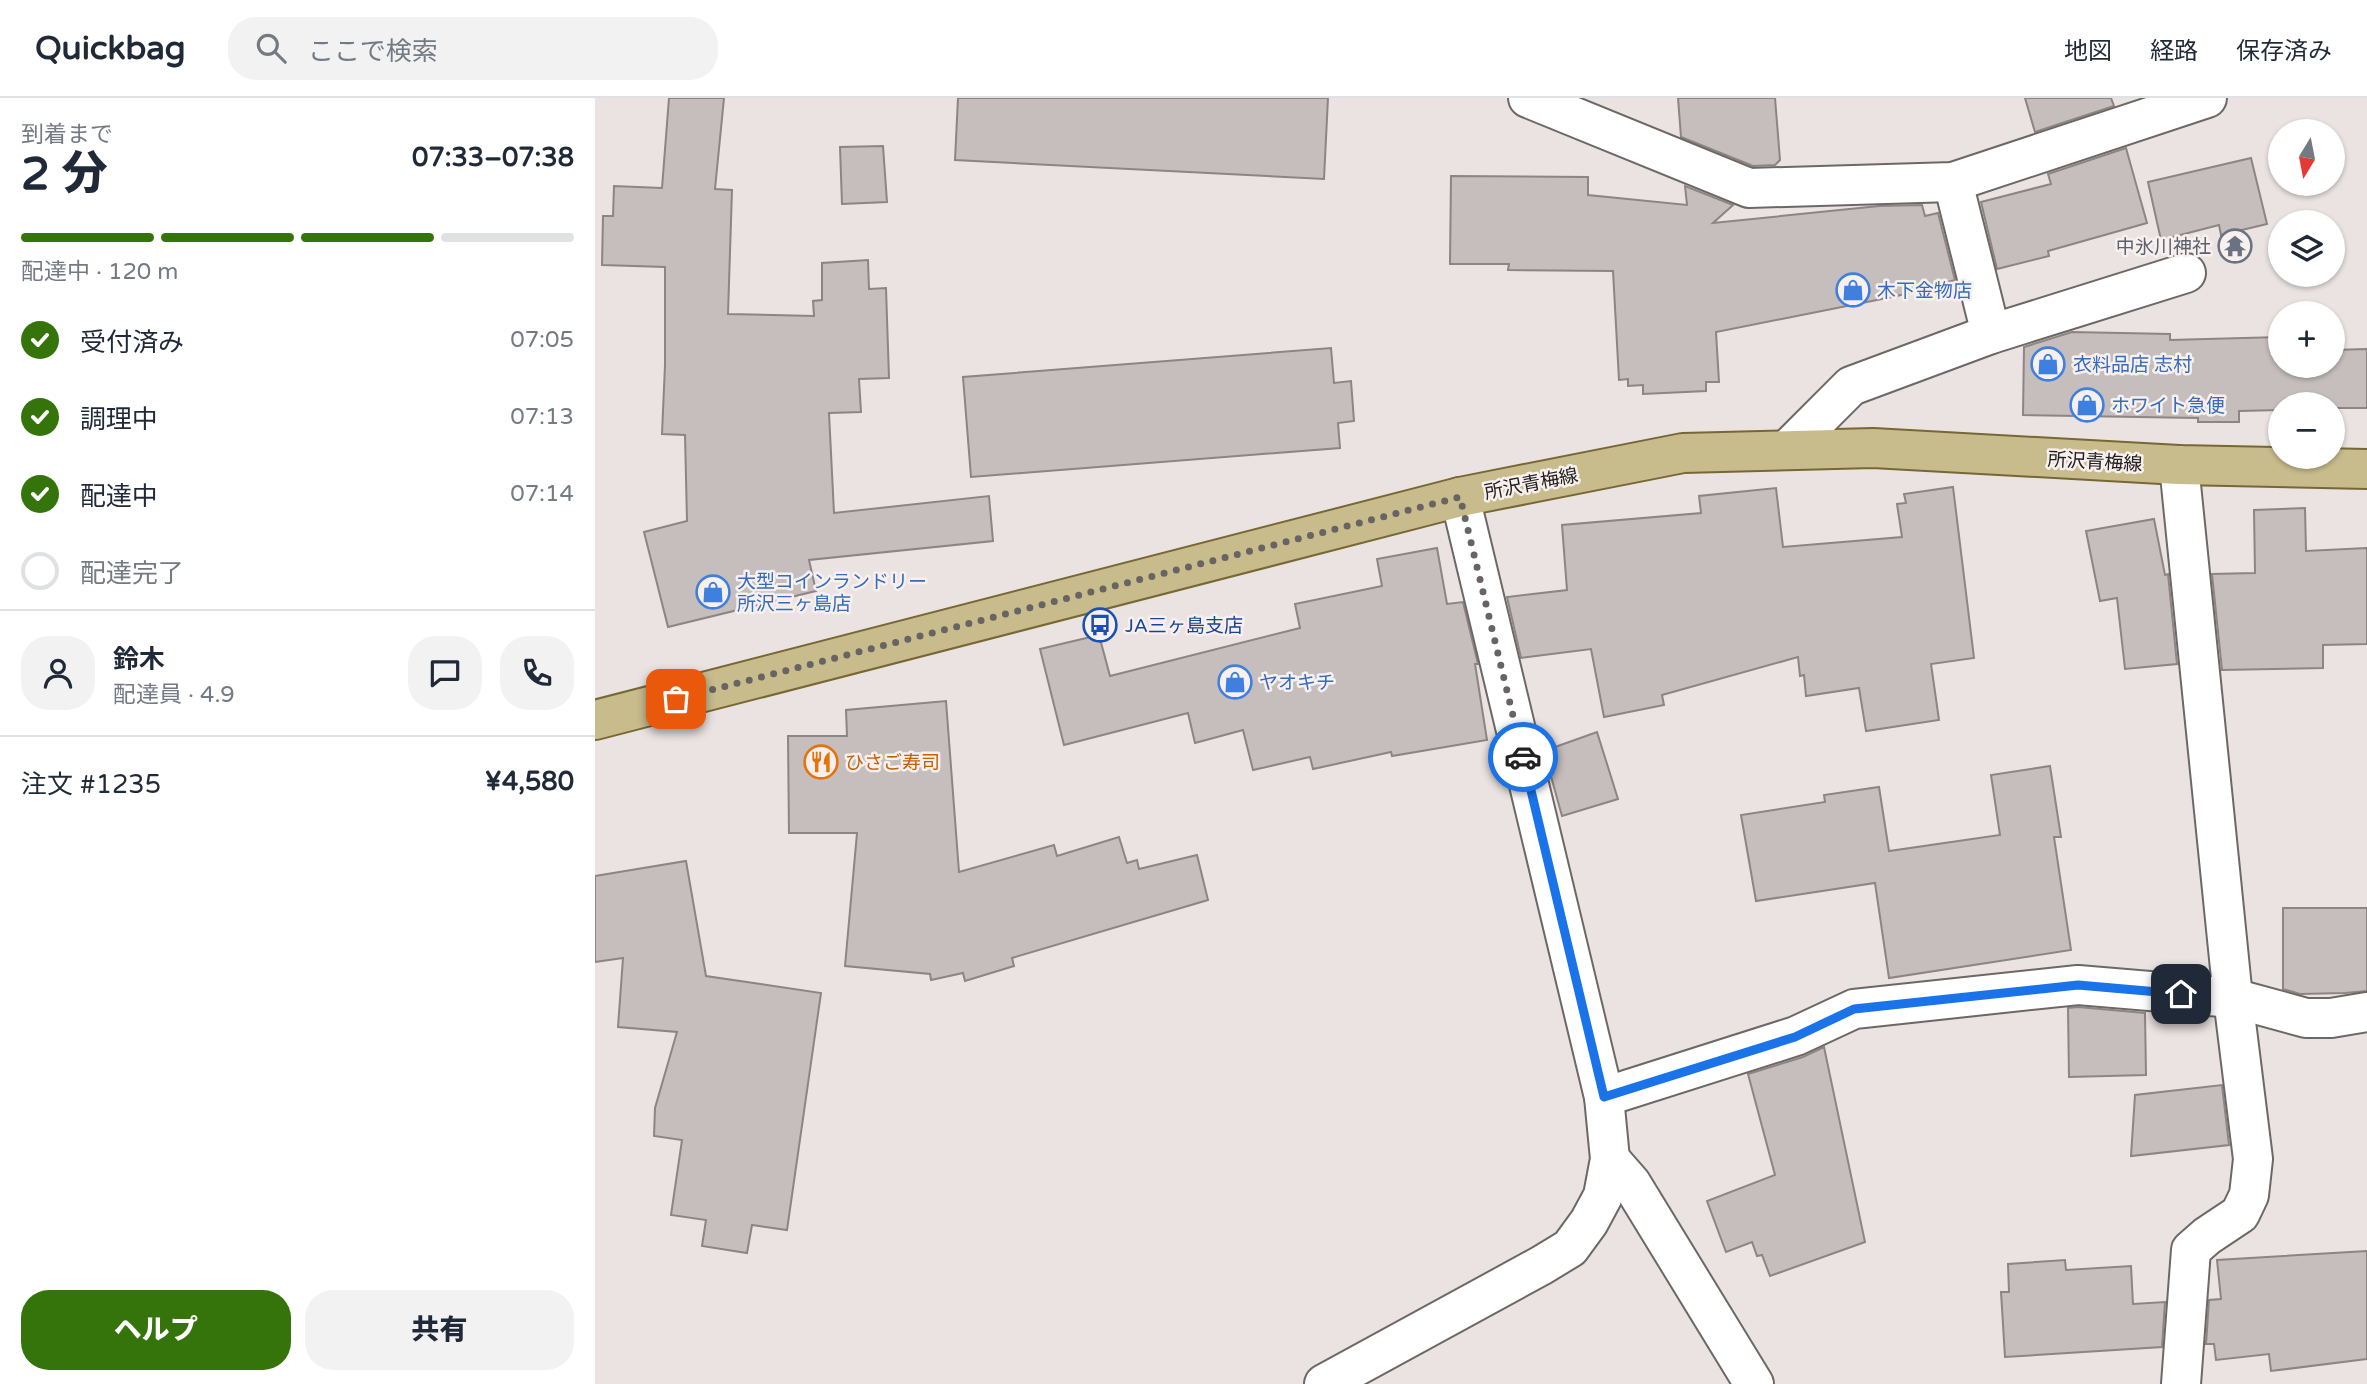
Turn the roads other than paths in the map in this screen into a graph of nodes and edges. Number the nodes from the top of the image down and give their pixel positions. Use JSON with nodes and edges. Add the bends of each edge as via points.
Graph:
{"nodes":[{"id":1,"x":1528,"y":98,"type":"edge"},
{"id":2,"x":2207,"y":98,"type":"edge"},
{"id":3,"x":1953,"y":182,"type":"junction"},
{"id":4,"x":2186,"y":273,"type":"dead end"},
{"id":5,"x":1991,"y":334,"type":"junction"},
{"id":6,"x":1788,"y":449,"type":"junction"},
{"id":7,"x":2179,"y":465,"type":"junction"},
{"id":8,"x":2367,"y":469,"type":"edge"},
{"id":9,"x":1460,"y":497,"type":"junction"},
{"id":10,"x":595,"y":720,"type":"edge"},
{"id":11,"x":2233,"y":998,"type":"junction"},
{"id":12,"x":2367,"y":1013,"type":"edge"},
{"id":13,"x":1604,"y":1097,"type":"junction"},
{"id":14,"x":1611,"y":1159,"type":"junction"},
{"id":15,"x":1324,"y":1384,"type":"edge"},
{"id":16,"x":1754,"y":1384,"type":"edge"},
{"id":17,"x":2181,"y":1384,"type":"edge"}],
"edges":[{"from":1,"to":3,"type":"street","via":[[1749,188]]},
{"from":2,"to":3,"type":"street"},
{"from":3,"to":5,"type":"street"},
{"from":4,"to":5,"type":"street"},
{"from":5,"to":6,"type":"street","via":[[1851,386]]},
{"from":6,"to":7,"type":"main road","name":"所沢青梅線","via":[[1873,448]]},
{"from":6,"to":9,"type":"main road","name":"所沢青梅線","via":[[1683,453]]},
{"from":7,"to":8,"type":"main road","name":"所沢青梅線"},
{"from":7,"to":11,"type":"street"},
{"from":9,"to":10,"type":"main road","name":"所沢青梅線"},
{"from":9,"to":13,"type":"street"},
{"from":11,"to":12,"type":"street","via":[[2305,1018]]},
{"from":11,"to":13,"type":"street","via":[[2078,985],[1854,1009],[1795,1037]]},
{"from":11,"to":17,"type":"street","via":[[2253,1158],[2249,1195],[2240,1214],[2191,1250]]},
{"from":13,"to":14,"type":"street"},
{"from":14,"to":15,"type":"street","via":[[1603,1196],[1570,1248]]},
{"from":14,"to":16,"type":"street","via":[[1631,1183]]}]}
